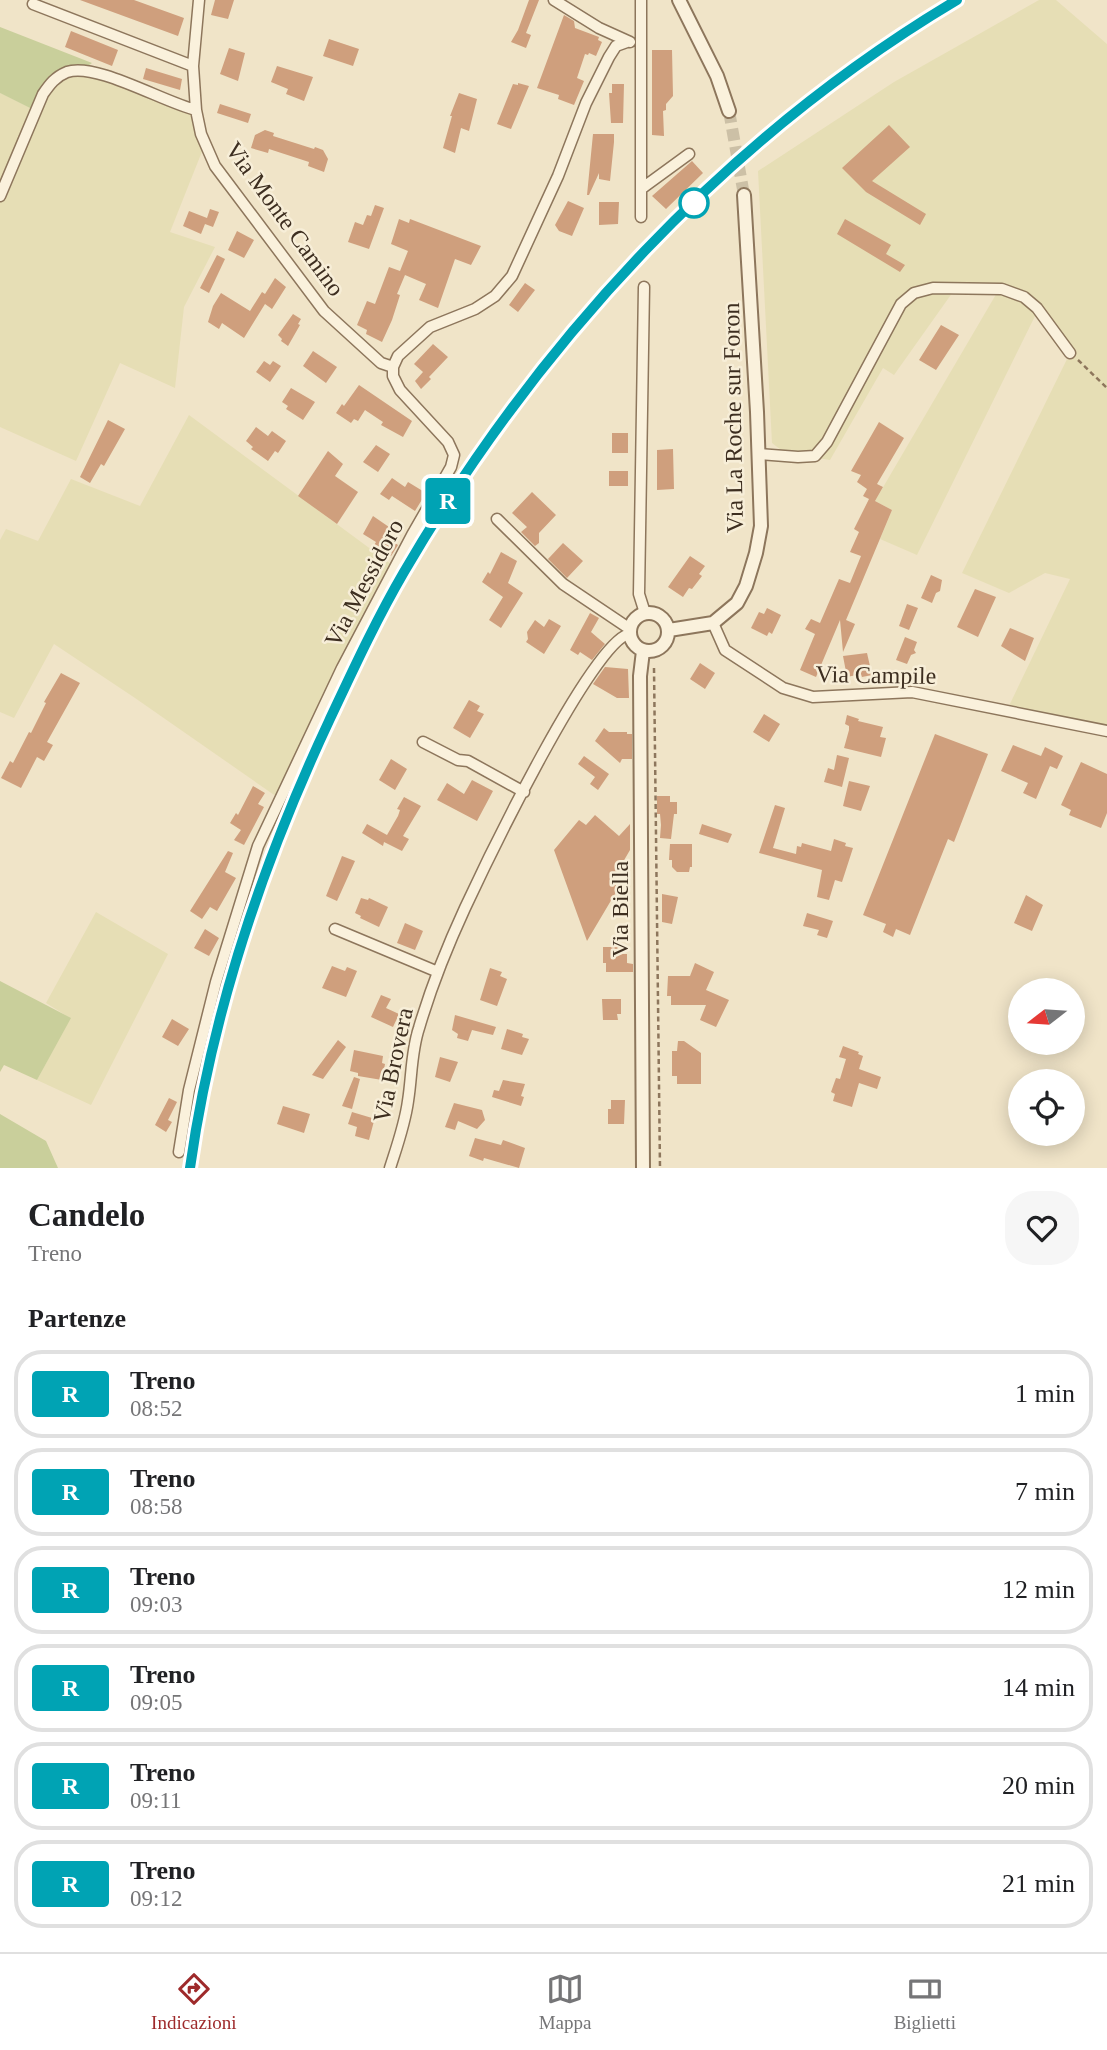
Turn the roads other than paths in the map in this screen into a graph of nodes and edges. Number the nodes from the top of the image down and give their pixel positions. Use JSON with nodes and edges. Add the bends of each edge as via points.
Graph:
{"nodes":[{"id":1,"x":199,"y":0,"type":"edge"},
{"id":2,"x":554,"y":0,"type":"edge"},
{"id":3,"x":640,"y":0,"type":"edge"},
{"id":4,"x":679,"y":0,"type":"edge"},
{"id":5,"x":33,"y":4,"type":"dead end"},
{"id":6,"x":627,"y":42,"type":"junction"},
{"id":7,"x":640,"y":43,"type":"junction"},
{"id":8,"x":193,"y":66,"type":"junction"},
{"id":9,"x":195,"y":110,"type":"junction"},
{"id":10,"x":729,"y":111,"type":"tunnel mouth"},
{"id":11,"x":689,"y":154,"type":"dead end"},
{"id":12,"x":641,"y":189,"type":"junction"},
{"id":13,"x":744,"y":195,"type":"tunnel mouth"},
{"id":14,"x":0,"y":196,"type":"edge"},
{"id":15,"x":641,"y":217,"type":"dead end"},
{"id":16,"x":644,"y":287,"type":"dead end"},
{"id":17,"x":1070,"y":353,"type":"road end"},
{"id":18,"x":393,"y":367,"type":"junction"},
{"id":19,"x":759,"y":454,"type":"junction"},
{"id":20,"x":497,"y":519,"type":"dead end"},
{"id":21,"x":645,"y":613,"type":"junction"},
{"id":22,"x":713,"y":623,"type":"junction"},
{"id":23,"x":669,"y":630,"type":"junction"},
{"id":24,"x":630,"y":631,"type":"junction"},
{"id":25,"x":649,"y":651,"type":"junction"},
{"id":26,"x":1107,"y":731,"type":"edge"},
{"id":27,"x":424,"y":742,"type":"dead end"},
{"id":28,"x":524,"y":792,"type":"junction"},
{"id":29,"x":334,"y":929,"type":"dead end"},
{"id":30,"x":438,"y":972,"type":"junction"},
{"id":31,"x":179,"y":1152,"type":"dead end"},
{"id":32,"x":390,"y":1168,"type":"edge"},
{"id":33,"x":643,"y":1168,"type":"edge"}],
"edges":[{"from":1,"to":8,"type":"street","name":"Via Monte Camino"},
{"from":2,"to":6,"type":"street"},
{"from":3,"to":7,"type":"street"},
{"from":4,"to":10,"type":"street"},
{"from":5,"to":8,"type":"street"},
{"from":6,"to":7,"type":"street"},
{"from":6,"to":18,"type":"street","via":[[616,46],[609,57],[512,276],[495,296],[475,309],[430,327],[398,356]]},
{"from":7,"to":12,"type":"street"},
{"from":8,"to":9,"type":"street","name":"Via Monte Camino"},
{"from":9,"to":14,"type":"street","via":[[95,72],[68,72],[53,79],[43,94]]},
{"from":9,"to":18,"type":"street","name":"Via Monte Camino","via":[[215,166],[324,311],[381,363]]},
{"from":11,"to":12,"type":"street"},
{"from":12,"to":15,"type":"street"},
{"from":13,"to":19,"type":"street","name":"Via La Roche sur Foron"},
{"from":16,"to":21,"type":"street","via":[[639,594]]},
{"from":17,"to":19,"type":"street","via":[[1024,297],[1002,289],[920,290],[901,304],[827,442],[815,456]]},
{"from":18,"to":31,"type":"street","name":"Via Messidoro","via":[[400,390],[447,442],[454,455],[451,467],[348,657],[258,846],[216,982]]},
{"from":19,"to":22,"type":"street","name":"Via La Roche sur Foron","via":[[761,526],[756,553],[737,603]]},
{"from":20,"to":24,"type":"street","via":[[563,584]]},
{"from":21,"to":23,"type":"street","via":[[663,618]]},
{"from":21,"to":24,"type":"street","via":[[635,619]]},
{"from":22,"to":23,"type":"street"},
{"from":22,"to":26,"type":"street","name":"Via Campile","via":[[725,650],[783,688],[813,698],[912,692]]},
{"from":23,"to":25,"type":"street","via":[[664,646]]},
{"from":24,"to":25,"type":"street","via":[[634,644]]},
{"from":24,"to":28,"type":"street","name":"Via Brovera","via":[[610,646],[588,676]]},
{"from":25,"to":33,"type":"street","name":"Via Biella","via":[[640,676]]},
{"from":27,"to":28,"type":"street"},
{"from":28,"to":30,"type":"street","name":"Via Brovera","via":[[465,907]]},
{"from":29,"to":30,"type":"street"},
{"from":30,"to":32,"type":"street","name":"Via Brovera","via":[[413,1048],[408,1101]]}]}
